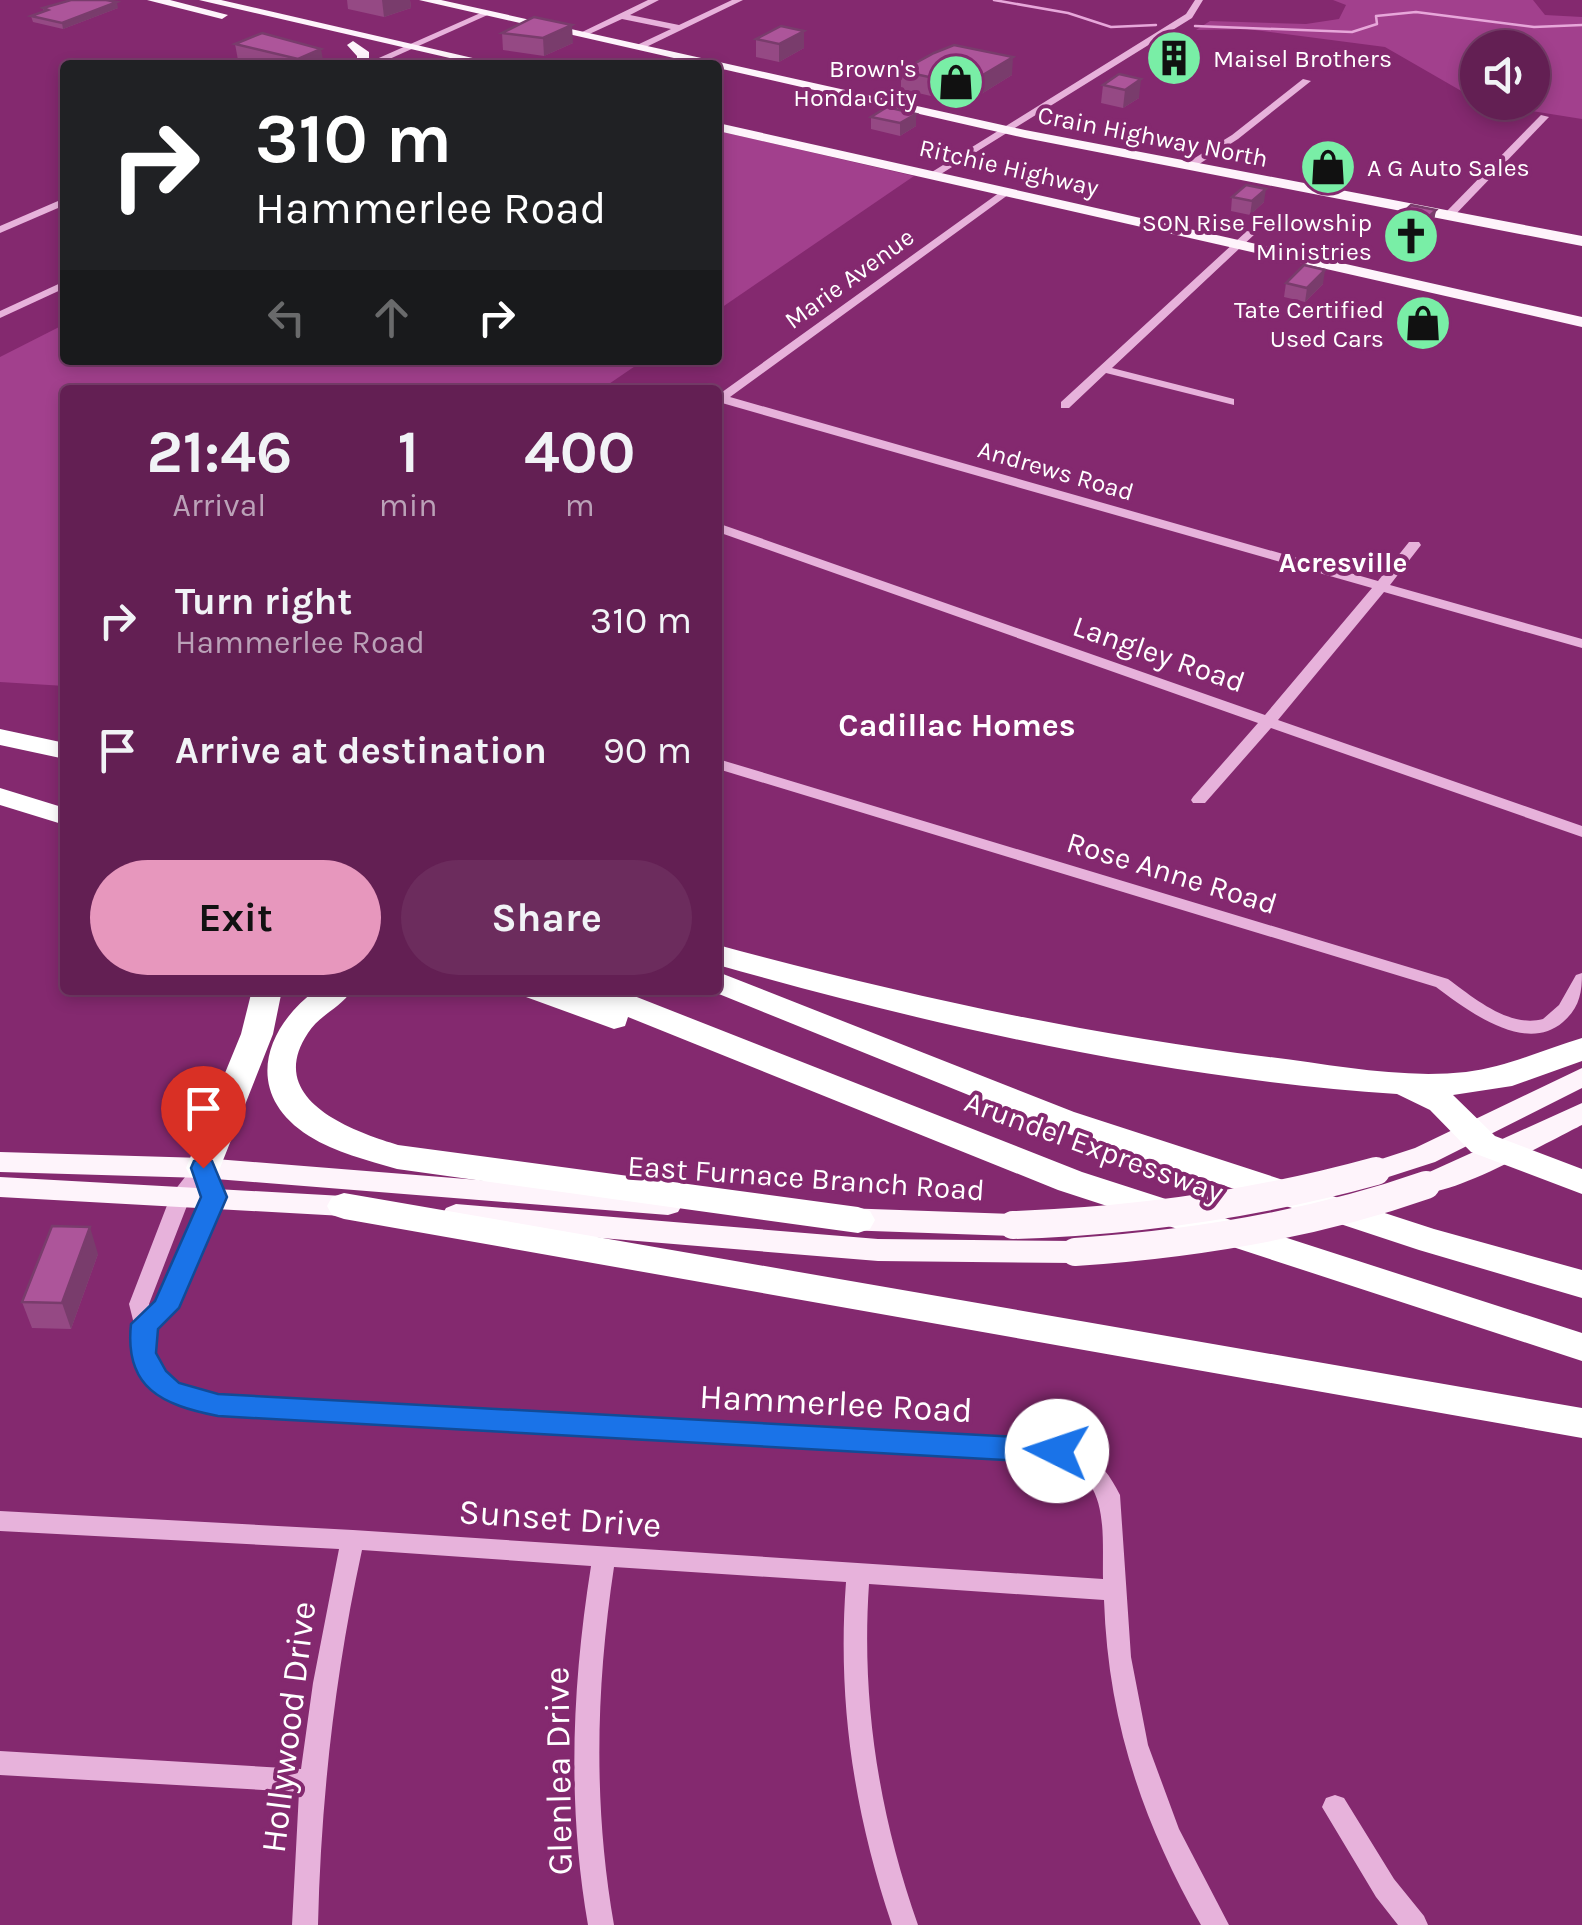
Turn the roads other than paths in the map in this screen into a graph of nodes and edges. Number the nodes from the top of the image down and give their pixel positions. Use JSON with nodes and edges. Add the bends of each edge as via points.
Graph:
{"nodes":[{"id":1,"x":153,"y":0,"type":"edge"},
{"id":2,"x":205,"y":0,"type":"edge"},
{"id":3,"x":425,"y":0,"type":"edge"},
{"id":4,"x":655,"y":0,"type":"edge"},
{"id":5,"x":739,"y":0,"type":"edge"},
{"id":6,"x":1199,"y":0,"type":"edge"},
{"id":7,"x":488,"y":13,"type":"junction"},
{"id":8,"x":621,"y":16,"type":"junction"},
{"id":9,"x":680,"y":28,"type":"junction"},
{"id":10,"x":582,"y":34,"type":"junction"},
{"id":11,"x":353,"y":45,"type":"junction"},
{"id":12,"x":412,"y":46,"type":"junction"},
{"id":13,"x":640,"y":47,"type":"junction"},
{"id":14,"x":393,"y":54,"type":"junction"},
{"id":15,"x":365,"y":60,"type":"edge"},
{"id":16,"x":378,"y":60,"type":"edge"},
{"id":17,"x":419,"y":60,"type":"edge"},
{"id":18,"x":474,"y":60,"type":"edge"},
{"id":19,"x":696,"y":60,"type":"edge"},
{"id":20,"x":722,"y":66,"type":"edge"},
{"id":21,"x":1306,"y":81,"type":"dead end"},
{"id":22,"x":722,"y":115,"type":"edge"},
{"id":23,"x":1542,"y":120,"type":"edge"},
{"id":24,"x":722,"y":128,"type":"edge"},
{"id":25,"x":1002,"y":129,"type":"junction"},
{"id":26,"x":946,"y":165,"type":"junction"},
{"id":27,"x":1189,"y":166,"type":"junction"},
{"id":28,"x":932,"y":175,"type":"junction"},
{"id":29,"x":1007,"y":192,"type":"junction"},
{"id":30,"x":60,"y":203,"type":"edge"},
{"id":31,"x":1449,"y":215,"type":"junction"},
{"id":32,"x":0,"y":230,"type":"edge"},
{"id":33,"x":1245,"y":239,"type":"junction"},
{"id":34,"x":1582,"y":241,"type":"edge"},
{"id":35,"x":60,"y":286,"type":"edge"},
{"id":36,"x":1582,"y":308,"type":"edge"},
{"id":37,"x":0,"y":315,"type":"edge"},
{"id":38,"x":1582,"y":322,"type":"edge"},
{"id":39,"x":1103,"y":369,"type":"junction"},
{"id":40,"x":722,"y":396,"type":"edge"},
{"id":41,"x":722,"y":400,"type":"edge"},
{"id":42,"x":1230,"y":402,"type":"dead end"},
{"id":43,"x":1065,"y":405,"type":"dead end"},
{"id":44,"x":722,"y":529,"type":"edge"},
{"id":45,"x":1414,"y":545,"type":"dead end"},
{"id":46,"x":1380,"y":586,"type":"junction"},
{"id":47,"x":1582,"y":644,"type":"edge"},
{"id":48,"x":1268,"y":721,"type":"junction"},
{"id":49,"x":0,"y":737,"type":"edge"},
{"id":50,"x":60,"y":750,"type":"edge"},
{"id":51,"x":722,"y":765,"type":"edge"},
{"id":52,"x":0,"y":782,"type":"edge"},
{"id":53,"x":0,"y":796,"type":"edge"},
{"id":54,"x":60,"y":796,"type":"edge"},
{"id":55,"x":1199,"y":800,"type":"dead end"},
{"id":56,"x":60,"y":816,"type":"edge"},
{"id":57,"x":1582,"y":832,"type":"edge"},
{"id":58,"x":722,"y":956,"type":"edge"},
{"id":59,"x":1582,"y":979,"type":"edge"},
{"id":60,"x":722,"y":984,"type":"edge"},
{"id":61,"x":267,"y":995,"type":"edge"},
{"id":62,"x":331,"y":995,"type":"edge"},
{"id":63,"x":550,"y":995,"type":"edge"},
{"id":64,"x":603,"y":995,"type":"edge"},
{"id":65,"x":1582,"y":1049,"type":"edge"},
{"id":66,"x":1582,"y":1077,"type":"edge"},
{"id":67,"x":1397,"y":1082,"type":"junction"},
{"id":68,"x":1582,"y":1112,"type":"edge"},
{"id":69,"x":1471,"y":1133,"type":"junction"},
{"id":70,"x":1501,"y":1153,"type":"junction"},
{"id":71,"x":0,"y":1162,"type":"edge"},
{"id":72,"x":1070,"y":1181,"type":"junction"},
{"id":73,"x":209,"y":1182,"type":"junction"},
{"id":74,"x":1582,"y":1182,"type":"edge"},
{"id":75,"x":0,"y":1187,"type":"edge"},
{"id":76,"x":181,"y":1195,"type":"junction"},
{"id":77,"x":344,"y":1206,"type":"junction"},
{"id":78,"x":858,"y":1220,"type":"junction"},
{"id":79,"x":1582,"y":1284,"type":"edge"},
{"id":80,"x":144,"y":1324,"type":"junction"},
{"id":81,"x":1582,"y":1347,"type":"edge"},
{"id":82,"x":1582,"y":1423,"type":"edge"},
{"id":83,"x":0,"y":1521,"type":"edge"},
{"id":84,"x":353,"y":1540,"type":"junction"},
{"id":85,"x":604,"y":1557,"type":"junction"},
{"id":86,"x":858,"y":1572,"type":"junction"},
{"id":87,"x":1115,"y":1590,"type":"junction"},
{"id":88,"x":0,"y":1763,"type":"edge"},
{"id":89,"x":309,"y":1781,"type":"junction"},
{"id":90,"x":1335,"y":1808,"type":"dead end"},
{"id":91,"x":304,"y":1925,"type":"edge"},
{"id":92,"x":600,"y":1925,"type":"edge"},
{"id":93,"x":905,"y":1925,"type":"edge"},
{"id":94,"x":1216,"y":1925,"type":"edge"},
{"id":95,"x":1415,"y":1925,"type":"edge"}],
"edges":[{"from":1,"to":11,"type":"main road"},
{"from":2,"to":12,"type":"main road"},
{"from":3,"to":7,"type":"main road","name":"Crain Highway North"},
{"from":4,"to":8,"type":"street"},
{"from":5,"to":9,"type":"street"},
{"from":6,"to":25,"type":"street","via":[[1189,16]]},
{"from":7,"to":10,"type":"main road","name":"Crain Highway North"},
{"from":7,"to":12,"type":"street"},
{"from":8,"to":9,"type":"street"},
{"from":8,"to":10,"type":"street"},
{"from":9,"to":13,"type":"street"},
{"from":10,"to":13,"type":"main road","name":"Crain Highway North"},
{"from":11,"to":14,"type":"main road"},
{"from":11,"to":15,"type":"main road"},
{"from":12,"to":14,"type":"street"},
{"from":12,"to":18,"type":"main road"},
{"from":13,"to":19,"type":"main road","name":"Crain Highway North"},
{"from":14,"to":16,"type":"street"},
{"from":14,"to":17,"type":"main road"},
{"from":20,"to":25,"type":"main road","name":"Crain Highway North"},
{"from":21,"to":27,"type":"street"},
{"from":22,"to":26,"type":"main road","name":"Ritchie Highway"},
{"from":23,"to":31,"type":"street"},
{"from":24,"to":28,"type":"main road","name":"Ritchie Highway"},
{"from":25,"to":26,"type":"street"},
{"from":25,"to":27,"type":"main road","name":"Crain Highway North"},
{"from":26,"to":28,"type":"street"},
{"from":26,"to":33,"type":"main road","name":"Ritchie Highway"},
{"from":27,"to":31,"type":"main road","name":"Crain Highway North"},
{"from":28,"to":29,"type":"main road","name":"Ritchie Highway"},
{"from":29,"to":33,"type":"main road","name":"Ritchie Highway"},
{"from":29,"to":40,"type":"street","name":"Marie Avenue"},
{"from":30,"to":32,"type":"street"},
{"from":31,"to":34,"type":"main road","name":"Crain Highway North"},
{"from":33,"to":36,"type":"main road","name":"Ritchie Highway"},
{"from":33,"to":38,"type":"main road","name":"Ritchie Highway"},
{"from":33,"to":39,"type":"street"},
{"from":35,"to":37,"type":"street"},
{"from":39,"to":42,"type":"street"},
{"from":39,"to":43,"type":"street"},
{"from":41,"to":46,"type":"street","name":"Andrews Road"},
{"from":44,"to":48,"type":"street","name":"Langley Road"},
{"from":45,"to":46,"type":"street"},
{"from":46,"to":47,"type":"street","name":"Andrews Road"},
{"from":46,"to":48,"type":"street"},
{"from":48,"to":55,"type":"street"},
{"from":48,"to":57,"type":"street","name":"Langley Road"},
{"from":49,"to":50,"type":"highway"},
{"from":51,"to":59,"type":"street","name":"Rose Anne Road","via":[[1442,983],[1512,1025],[1552,1022]]},
{"from":52,"to":54,"type":"highway"},
{"from":53,"to":56,"type":"highway"},
{"from":58,"to":67,"type":"highway","via":[[933,1012],[1097,1044]]},
{"from":60,"to":79,"type":"highway","name":"Arundel Expressway","via":[[1062,1120]]},
{"from":61,"to":73,"type":"highway"},
{"from":62,"to":78,"type":"highway","via":[[294,1025],[279,1062],[290,1100],[345,1141],[397,1156]]},
{"from":63,"to":72,"type":"highway","via":[[1004,1168]]},
{"from":64,"to":72,"type":"highway","name":"Arundel Expressway"},
{"from":65,"to":67,"type":"highway","via":[[1486,1080]]},
{"from":66,"to":69,"type":"main road","name":"East Furnace Branch Road"},
{"from":67,"to":69,"type":"highway","via":[[1441,1102]]},
{"from":68,"to":70,"type":"main road","name":"East Furnace Branch Road"},
{"from":69,"to":70,"type":"highway"},
{"from":69,"to":78,"type":"main road","name":"East Furnace Branch Road","bridge":true,"via":[[1376,1171],[1192,1214],[1090,1224]]},
{"from":70,"to":74,"type":"highway"},
{"from":70,"to":77,"type":"main road","name":"East Furnace Branch Road","bridge":true,"via":[[1426,1185],[1272,1229],[1074,1252],[878,1250]]},
{"from":71,"to":73,"type":"main road","name":"East Furnace Branch Road"},
{"from":72,"to":81,"type":"highway","name":"Arundel Expressway"},
{"from":73,"to":76,"type":"main road","name":"East Furnace Branch Road"},
{"from":73,"to":77,"type":"main road","name":"East Furnace Branch Road"},
{"from":73,"to":78,"type":"main road","name":"East Furnace Branch Road"},
{"from":73,"to":80,"type":"street","via":[[165,1308]]},
{"from":75,"to":76,"type":"main road","name":"East Furnace Branch Road"},
{"from":76,"to":80,"type":"street","name":"Hammerlee Road","via":[[139,1304]]},
{"from":77,"to":82,"type":"highway"},
{"from":80,"to":87,"type":"street","name":"Hammerlee Road","via":[[142,1353],[156,1379],[179,1395],[218,1405],[1057,1451],[1080,1458],[1101,1478]]},
{"from":83,"to":84,"type":"street","name":"Sunset Drive"},
{"from":84,"to":85,"type":"street","name":"Sunset Drive"},
{"from":84,"to":89,"type":"street","name":"Hollywood Drive","via":[[328,1649]]},
{"from":85,"to":86,"type":"street","name":"Sunset Drive"},
{"from":85,"to":92,"type":"street","name":"Glenlea Drive","via":[[584,1728]]},
{"from":86,"to":87,"type":"street","name":"Sunset Drive"},
{"from":86,"to":93,"type":"street","via":[[852,1626],[866,1785]]},
{"from":87,"to":94,"type":"street","name":"Hammerlee Road","via":[[1132,1732],[1167,1834]]},
{"from":88,"to":89,"type":"street"},
{"from":89,"to":91,"type":"street","name":"Hollywood Drive"},
{"from":90,"to":95,"type":"street"}]}
